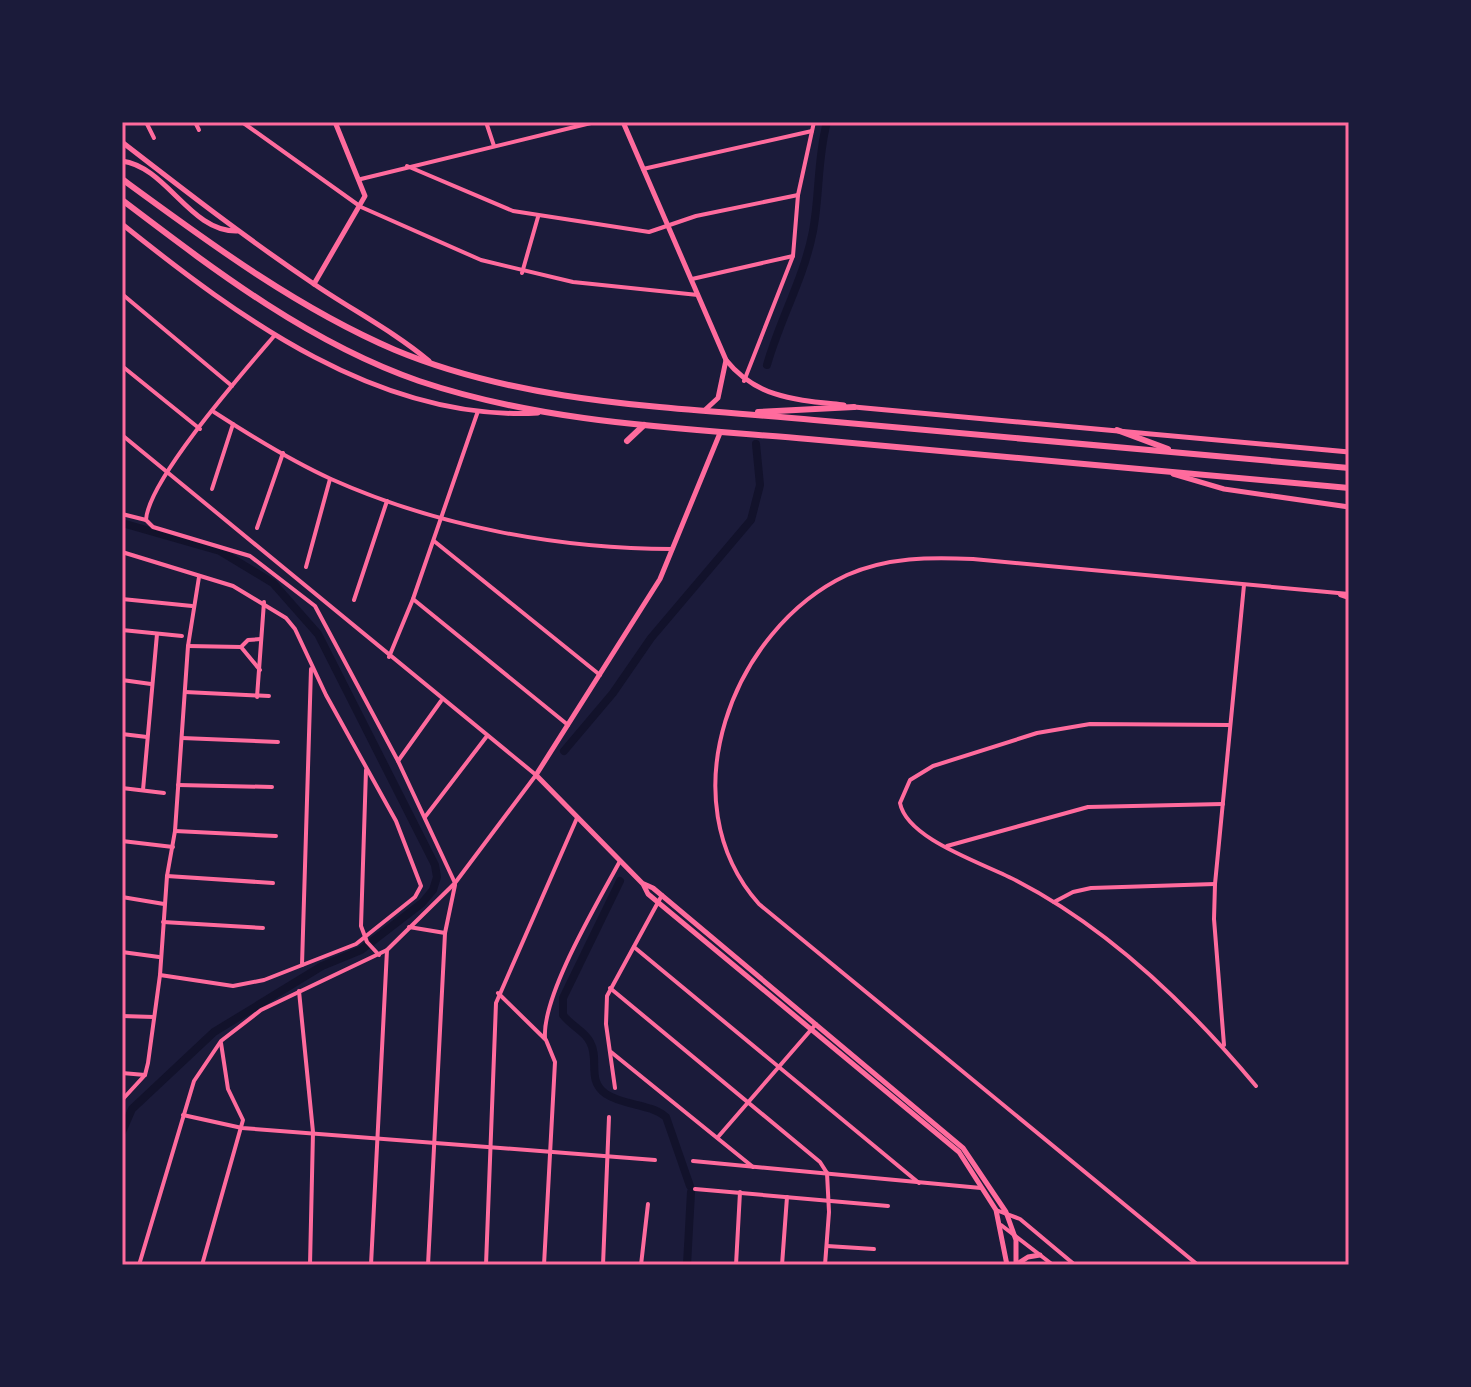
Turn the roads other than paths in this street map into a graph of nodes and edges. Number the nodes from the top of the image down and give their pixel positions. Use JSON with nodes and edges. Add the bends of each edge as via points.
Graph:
{"nodes":[{"id":1,"x":146,"y":122,"type":"edge"},
{"id":2,"x":195,"y":122,"type":"edge"},
{"id":3,"x":242,"y":122,"type":"edge"},
{"id":4,"x":344,"y":122,"type":"edge"},
{"id":5,"x":486,"y":122,"type":"edge"},
{"id":6,"x":595,"y":122,"type":"edge"},
{"id":7,"x":623,"y":122,"type":"edge"},
{"id":8,"x":814,"y":122,"type":"edge"},
{"id":9,"x":336,"y":123,"type":"edge"},
{"id":10,"x":199,"y":130,"type":"dead end"},
{"id":11,"x":812,"y":131,"type":"junction"},
{"id":12,"x":154,"y":138,"type":"dead end"},
{"id":13,"x":122,"y":142,"type":"edge"},
{"id":14,"x":494,"y":146,"type":"junction"},
{"id":15,"x":122,"y":161,"type":"edge"},
{"id":16,"x":407,"y":166,"type":"junction"},
{"id":17,"x":643,"y":169,"type":"junction"},
{"id":18,"x":122,"y":179,"type":"edge"},
{"id":19,"x":361,"y":179,"type":"junction"},
{"id":20,"x":798,"y":195,"type":"junction"},
{"id":21,"x":122,"y":200,"type":"edge"},
{"id":22,"x":361,"y":207,"type":"junction"},
{"id":23,"x":538,"y":217,"type":"junction"},
{"id":24,"x":122,"y":224,"type":"edge"},
{"id":25,"x":669,"y":227,"type":"junction"},
{"id":26,"x":238,"y":230,"type":"junction"},
{"id":27,"x":793,"y":256,"type":"junction"},
{"id":28,"x":522,"y":273,"type":"junction"},
{"id":29,"x":692,"y":279,"type":"junction"},
{"id":30,"x":314,"y":284,"type":"junction"},
{"id":31,"x":122,"y":294,"type":"edge"},
{"id":32,"x":698,"y":295,"type":"junction"},
{"id":33,"x":275,"y":335,"type":"junction"},
{"id":34,"x":726,"y":360,"type":"junction"},
{"id":35,"x":429,"y":361,"type":"junction"},
{"id":36,"x":122,"y":366,"type":"edge"},
{"id":37,"x":744,"y":381,"type":"junction"},
{"id":38,"x":232,"y":386,"type":"junction"},
{"id":39,"x":854,"y":407,"type":"junction"},
{"id":40,"x":479,"y":410,"type":"junction"},
{"id":41,"x":705,"y":410,"type":"junction"},
{"id":42,"x":214,"y":412,"type":"junction"},
{"id":43,"x":538,"y":413,"type":"junction"},
{"id":44,"x":736,"y":413,"type":"junction"},
{"id":45,"x":233,"y":424,"type":"junction"},
{"id":46,"x":644,"y":425,"type":"junction"},
{"id":47,"x":200,"y":429,"type":"junction"},
{"id":48,"x":1117,"y":430,"type":"junction"},
{"id":49,"x":720,"y":433,"type":"junction"},
{"id":50,"x":122,"y":435,"type":"edge"},
{"id":51,"x":627,"y":441,"type":"dead end"},
{"id":52,"x":1175,"y":452,"type":"junction"},
{"id":53,"x":1349,"y":452,"type":"edge"},
{"id":54,"x":283,"y":453,"type":"junction"},
{"id":55,"x":1349,"y":468,"type":"edge"},
{"id":56,"x":167,"y":472,"type":"junction"},
{"id":57,"x":1172,"y":474,"type":"junction"},
{"id":58,"x":330,"y":479,"type":"junction"},
{"id":59,"x":212,"y":489,"type":"dead end"},
{"id":60,"x":1349,"y":490,"type":"edge"},
{"id":61,"x":387,"y":501,"type":"junction"},
{"id":62,"x":1349,"y":507,"type":"edge"},
{"id":63,"x":122,"y":514,"type":"edge"},
{"id":64,"x":439,"y":517,"type":"junction"},
{"id":65,"x":146,"y":520,"type":"junction"},
{"id":66,"x":257,"y":528,"type":"dead end"},
{"id":67,"x":433,"y":540,"type":"junction"},
{"id":68,"x":673,"y":549,"type":"junction"},
{"id":69,"x":122,"y":552,"type":"edge"},
{"id":70,"x":306,"y":567,"type":"dead end"},
{"id":71,"x":199,"y":577,"type":"junction"},
{"id":72,"x":1244,"y":585,"type":"junction"},
{"id":73,"x":1349,"y":596,"type":"edge"},
{"id":74,"x":122,"y":599,"type":"edge"},
{"id":75,"x":413,"y":599,"type":"junction"},
{"id":76,"x":354,"y":600,"type":"dead end"},
{"id":77,"x":264,"y":602,"type":"junction"},
{"id":78,"x":192,"y":606,"type":"junction"},
{"id":79,"x":122,"y":630,"type":"edge"},
{"id":80,"x":157,"y":634,"type":"junction"},
{"id":81,"x":182,"y":636,"type":"dead end"},
{"id":82,"x":261,"y":639,"type":"junction"},
{"id":83,"x":188,"y":646,"type":"junction"},
{"id":84,"x":241,"y":647,"type":"junction"},
{"id":85,"x":389,"y":657,"type":"junction"},
{"id":86,"x":311,"y":666,"type":"junction"},
{"id":87,"x":260,"y":670,"type":"junction"},
{"id":88,"x":600,"y":675,"type":"junction"},
{"id":89,"x":122,"y":680,"type":"edge"},
{"id":90,"x":151,"y":684,"type":"junction"},
{"id":91,"x":185,"y":692,"type":"junction"},
{"id":92,"x":269,"y":696,"type":"dead end"},
{"id":93,"x":257,"y":697,"type":"junction"},
{"id":94,"x":441,"y":700,"type":"junction"},
{"id":95,"x":568,"y":725,"type":"junction"},
{"id":96,"x":1230,"y":725,"type":"junction"},
{"id":97,"x":122,"y":734,"type":"edge"},
{"id":98,"x":487,"y":736,"type":"junction"},
{"id":99,"x":148,"y":737,"type":"junction"},
{"id":100,"x":182,"y":738,"type":"junction"},
{"id":101,"x":278,"y":742,"type":"dead end"},
{"id":102,"x":398,"y":761,"type":"junction"},
{"id":103,"x":367,"y":768,"type":"junction"},
{"id":104,"x":536,"y":775,"type":"junction"},
{"id":105,"x":178,"y":785,"type":"junction"},
{"id":106,"x":272,"y":787,"type":"dead end"},
{"id":107,"x":122,"y":788,"type":"edge"},
{"id":108,"x":143,"y":790,"type":"junction"},
{"id":109,"x":164,"y":793,"type":"dead end"},
{"id":110,"x":1223,"y":804,"type":"junction"},
{"id":111,"x":578,"y":816,"type":"junction"},
{"id":112,"x":425,"y":818,"type":"junction"},
{"id":113,"x":175,"y":831,"type":"junction"},
{"id":114,"x":276,"y":836,"type":"dead end"},
{"id":115,"x":122,"y":841,"type":"edge"},
{"id":116,"x":946,"y":846,"type":"junction"},
{"id":117,"x":173,"y":847,"type":"junction"},
{"id":118,"x":620,"y":861,"type":"junction"},
{"id":119,"x":167,"y":876,"type":"junction"},
{"id":120,"x":273,"y":883,"type":"dead end"},
{"id":121,"x":455,"y":883,"type":"junction"},
{"id":122,"x":643,"y":884,"type":"junction"},
{"id":123,"x":1215,"y":884,"type":"junction"},
{"id":124,"x":662,"y":895,"type":"junction"},
{"id":125,"x":122,"y":897,"type":"edge"},
{"id":126,"x":657,"y":902,"type":"junction"},
{"id":127,"x":1054,"y":902,"type":"junction"},
{"id":128,"x":164,"y":904,"type":"junction"},
{"id":129,"x":163,"y":922,"type":"junction"},
{"id":130,"x":409,"y":927,"type":"junction"},
{"id":131,"x":263,"y":928,"type":"dead end"},
{"id":132,"x":445,"y":933,"type":"junction"},
{"id":133,"x":365,"y":938,"type":"junction"},
{"id":134,"x":634,"y":947,"type":"junction"},
{"id":135,"x":387,"y":950,"type":"junction"},
{"id":136,"x":122,"y":952,"type":"edge"},
{"id":137,"x":379,"y":955,"type":"junction"},
{"id":138,"x":160,"y":957,"type":"junction"},
{"id":139,"x":302,"y":965,"type":"junction"},
{"id":140,"x":160,"y":975,"type":"junction"},
{"id":141,"x":610,"y":988,"type":"junction"},
{"id":142,"x":299,"y":991,"type":"junction"},
{"id":143,"x":498,"y":993,"type":"junction"},
{"id":144,"x":122,"y":1016,"type":"edge"},
{"id":145,"x":154,"y":1017,"type":"junction"},
{"id":146,"x":816,"y":1024,"type":"junction"},
{"id":147,"x":810,"y":1030,"type":"junction"},
{"id":148,"x":546,"y":1040,"type":"junction"},
{"id":149,"x":221,"y":1041,"type":"junction"},
{"id":150,"x":1224,"y":1047,"type":"junction"},
{"id":151,"x":609,"y":1050,"type":"junction"},
{"id":152,"x":781,"y":1066,"type":"junction"},
{"id":153,"x":122,"y":1073,"type":"edge"},
{"id":154,"x":145,"y":1075,"type":"junction"},
{"id":155,"x":1256,"y":1086,"type":"dead end"},
{"id":156,"x":615,"y":1088,"type":"dead end"},
{"id":157,"x":122,"y":1100,"type":"edge"},
{"id":158,"x":749,"y":1103,"type":"junction"},
{"id":159,"x":183,"y":1115,"type":"junction"},
{"id":160,"x":609,"y":1117,"type":"dead end"},
{"id":161,"x":242,"y":1128,"type":"junction"},
{"id":162,"x":313,"y":1132,"type":"junction"},
{"id":163,"x":377,"y":1138,"type":"junction"},
{"id":164,"x":718,"y":1138,"type":"junction"},
{"id":165,"x":434,"y":1141,"type":"junction"},
{"id":166,"x":493,"y":1148,"type":"junction"},
{"id":167,"x":551,"y":1153,"type":"junction"},
{"id":168,"x":606,"y":1156,"type":"junction"},
{"id":169,"x":655,"y":1160,"type":"dead end"},
{"id":170,"x":693,"y":1161,"type":"dead end"},
{"id":171,"x":753,"y":1167,"type":"junction"},
{"id":172,"x":827,"y":1173,"type":"junction"},
{"id":173,"x":919,"y":1183,"type":"junction"},
{"id":174,"x":984,"y":1188,"type":"junction"},
{"id":175,"x":695,"y":1189,"type":"dead end"},
{"id":176,"x":740,"y":1192,"type":"junction"},
{"id":177,"x":787,"y":1197,"type":"junction"},
{"id":178,"x":829,"y":1202,"type":"junction"},
{"id":179,"x":648,"y":1204,"type":"dead end"},
{"id":180,"x":888,"y":1206,"type":"dead end"},
{"id":181,"x":996,"y":1210,"type":"junction"},
{"id":182,"x":1006,"y":1212,"type":"junction"},
{"id":183,"x":1001,"y":1225,"type":"junction"},
{"id":184,"x":1014,"y":1232,"type":"junction"},
{"id":185,"x":827,"y":1246,"type":"junction"},
{"id":186,"x":874,"y":1249,"type":"dead end"},
{"id":187,"x":1040,"y":1255,"type":"junction"},
{"id":188,"x":139,"y":1265,"type":"edge"},
{"id":189,"x":202,"y":1265,"type":"edge"},
{"id":190,"x":310,"y":1265,"type":"edge"},
{"id":191,"x":371,"y":1265,"type":"edge"},
{"id":192,"x":428,"y":1265,"type":"edge"},
{"id":193,"x":486,"y":1265,"type":"edge"},
{"id":194,"x":544,"y":1265,"type":"edge"},
{"id":195,"x":603,"y":1265,"type":"edge"},
{"id":196,"x":641,"y":1265,"type":"edge"},
{"id":197,"x":736,"y":1265,"type":"edge"},
{"id":198,"x":782,"y":1265,"type":"edge"},
{"id":199,"x":825,"y":1265,"type":"edge"},
{"id":200,"x":1007,"y":1265,"type":"edge"},
{"id":201,"x":1016,"y":1265,"type":"edge"},
{"id":202,"x":1053,"y":1265,"type":"edge"},
{"id":203,"x":1075,"y":1265,"type":"edge"},
{"id":204,"x":1198,"y":1265,"type":"edge"}],
"edges":[{"from":1,"to":12,"type":"street"},
{"from":2,"to":10,"type":"street"},
{"from":3,"to":22,"type":"street"},
{"from":4,"to":9,"type":"street"},
{"from":5,"to":14,"type":"street"},
{"from":6,"to":14,"type":"street"},
{"from":7,"to":17,"type":"street"},
{"from":8,"to":11,"type":"street"},
{"from":9,"to":19,"type":"street"},
{"from":11,"to":17,"type":"street"},
{"from":11,"to":20,"type":"street"},
{"from":13,"to":26,"type":"street"},
{"from":14,"to":16,"type":"street"},
{"from":15,"to":26,"type":"street","via":[[139,167],[213,225]]},
{"from":16,"to":19,"type":"street"},
{"from":16,"to":23,"type":"street","via":[[485,201]]},
{"from":17,"to":25,"type":"street"},
{"from":18,"to":35,"type":"main road","via":[[303,303]]},
{"from":19,"to":22,"type":"street"},
{"from":20,"to":25,"type":"street","via":[[696,216]]},
{"from":20,"to":27,"type":"street"},
{"from":21,"to":43,"type":"main road","via":[[292,319],[419,381]]},
{"from":22,"to":28,"type":"street"},
{"from":22,"to":30,"type":"street"},
{"from":23,"to":25,"type":"street","via":[[641,232]]},
{"from":23,"to":28,"type":"street"},
{"from":24,"to":33,"type":"street"},
{"from":25,"to":29,"type":"street"},
{"from":26,"to":30,"type":"street"},
{"from":27,"to":29,"type":"street"},
{"from":27,"to":37,"type":"street"},
{"from":28,"to":32,"type":"street"},
{"from":29,"to":32,"type":"street"},
{"from":30,"to":35,"type":"street"},
{"from":31,"to":38,"type":"street"},
{"from":32,"to":34,"type":"street"},
{"from":33,"to":38,"type":"street"},
{"from":33,"to":40,"type":"street","via":[[402,394]]},
{"from":34,"to":37,"type":"street"},
{"from":34,"to":41,"type":"street","via":[[718,398]]},
{"from":35,"to":41,"type":"main road","via":[[529,391]]},
{"from":36,"to":47,"type":"street"},
{"from":37,"to":39,"type":"street","via":[[784,398]]},
{"from":38,"to":42,"type":"street"},
{"from":39,"to":44,"type":"main road"},
{"from":39,"to":48,"type":"street"},
{"from":40,"to":43,"type":"street"},
{"from":40,"to":64,"type":"street"},
{"from":41,"to":44,"type":"main road"},
{"from":42,"to":45,"type":"street"},
{"from":42,"to":47,"type":"street"},
{"from":43,"to":46,"type":"main road"},
{"from":44,"to":52,"type":"main road"},
{"from":45,"to":54,"type":"street"},
{"from":45,"to":59,"type":"street"},
{"from":46,"to":49,"type":"main road"},
{"from":46,"to":51,"type":"main road"},
{"from":47,"to":56,"type":"street"},
{"from":48,"to":52,"type":"main road"},
{"from":48,"to":53,"type":"street"},
{"from":49,"to":57,"type":"main road"},
{"from":49,"to":68,"type":"street"},
{"from":50,"to":56,"type":"street"},
{"from":52,"to":55,"type":"main road"},
{"from":54,"to":58,"type":"street"},
{"from":54,"to":66,"type":"street"},
{"from":56,"to":65,"type":"street"},
{"from":56,"to":85,"type":"street"},
{"from":57,"to":60,"type":"main road"},
{"from":57,"to":62,"type":"street","via":[[1224,489]]},
{"from":58,"to":61,"type":"street"},
{"from":58,"to":70,"type":"street"},
{"from":61,"to":64,"type":"street"},
{"from":61,"to":76,"type":"street"},
{"from":63,"to":65,"type":"street"},
{"from":64,"to":67,"type":"street"},
{"from":64,"to":68,"type":"street","via":[[557,541]]},
{"from":65,"to":102,"type":"street","via":[[153,527],[250,556],[306,597],[330,631]]},
{"from":67,"to":75,"type":"street"},
{"from":67,"to":88,"type":"street"},
{"from":68,"to":88,"type":"street","via":[[644,608]]},
{"from":69,"to":71,"type":"street"},
{"from":71,"to":77,"type":"street"},
{"from":71,"to":78,"type":"street"},
{"from":72,"to":73,"type":"street"},
{"from":72,"to":96,"type":"street"},
{"from":72,"to":204,"type":"street","via":[[959,558],[872,566],[846,576],[794,611],[754,656],[725,718],[716,781],[726,847],[735,871],[759,904]]},
{"from":74,"to":78,"type":"street"},
{"from":75,"to":85,"type":"street"},
{"from":75,"to":95,"type":"street"},
{"from":77,"to":82,"type":"street"},
{"from":77,"to":86,"type":"street","via":[[295,629]]},
{"from":78,"to":83,"type":"street"},
{"from":79,"to":80,"type":"street"},
{"from":80,"to":81,"type":"street"},
{"from":80,"to":90,"type":"street"},
{"from":82,"to":84,"type":"street"},
{"from":82,"to":87,"type":"street"},
{"from":83,"to":84,"type":"street"},
{"from":83,"to":91,"type":"street"},
{"from":84,"to":87,"type":"street"},
{"from":85,"to":94,"type":"street"},
{"from":86,"to":103,"type":"street"},
{"from":86,"to":139,"type":"street"},
{"from":87,"to":93,"type":"street"},
{"from":88,"to":95,"type":"street"},
{"from":89,"to":90,"type":"street"},
{"from":90,"to":99,"type":"street"},
{"from":91,"to":93,"type":"street"},
{"from":91,"to":100,"type":"street"},
{"from":92,"to":93,"type":"street"},
{"from":94,"to":98,"type":"street"},
{"from":94,"to":102,"type":"street"},
{"from":95,"to":104,"type":"street"},
{"from":96,"to":110,"type":"street"},
{"from":96,"to":116,"type":"street","via":[[1090,724],[933,766],[910,780],[900,803],[907,821]]},
{"from":97,"to":99,"type":"street"},
{"from":98,"to":104,"type":"street"},
{"from":98,"to":112,"type":"street"},
{"from":99,"to":108,"type":"street"},
{"from":100,"to":101,"type":"street"},
{"from":100,"to":105,"type":"street"},
{"from":102,"to":112,"type":"street"},
{"from":103,"to":133,"type":"street","via":[[360,909]]},
{"from":103,"to":133,"type":"street","via":[[396,821],[421,886]]},
{"from":104,"to":111,"type":"street"},
{"from":104,"to":121,"type":"street"},
{"from":105,"to":106,"type":"street"},
{"from":105,"to":113,"type":"street"},
{"from":107,"to":108,"type":"street"},
{"from":108,"to":109,"type":"street"},
{"from":110,"to":116,"type":"street","via":[[1088,807]]},
{"from":110,"to":123,"type":"street"},
{"from":111,"to":118,"type":"street"},
{"from":111,"to":143,"type":"street"},
{"from":112,"to":121,"type":"street"},
{"from":113,"to":114,"type":"street"},
{"from":113,"to":117,"type":"street"},
{"from":115,"to":117,"type":"street"},
{"from":116,"to":127,"type":"street"},
{"from":117,"to":119,"type":"street"},
{"from":118,"to":122,"type":"street"},
{"from":118,"to":148,"type":"street","via":[[554,996]]},
{"from":119,"to":120,"type":"street"},
{"from":119,"to":128,"type":"street"},
{"from":121,"to":130,"type":"street"},
{"from":121,"to":132,"type":"street"},
{"from":122,"to":124,"type":"street"},
{"from":122,"to":126,"type":"street"},
{"from":123,"to":127,"type":"street","via":[[1091,888]]},
{"from":123,"to":150,"type":"street"},
{"from":124,"to":126,"type":"street"},
{"from":124,"to":146,"type":"street"},
{"from":125,"to":128,"type":"street"},
{"from":126,"to":134,"type":"street"},
{"from":126,"to":147,"type":"street"},
{"from":127,"to":150,"type":"street","via":[[1180,999]]},
{"from":128,"to":129,"type":"street"},
{"from":129,"to":131,"type":"street"},
{"from":129,"to":138,"type":"street"},
{"from":130,"to":132,"type":"street"},
{"from":130,"to":135,"type":"street"},
{"from":132,"to":165,"type":"street"},
{"from":133,"to":137,"type":"street"},
{"from":133,"to":139,"type":"street"},
{"from":134,"to":141,"type":"street"},
{"from":134,"to":152,"type":"street"},
{"from":135,"to":137,"type":"street"},
{"from":135,"to":163,"type":"street"},
{"from":136,"to":138,"type":"street"},
{"from":137,"to":142,"type":"street"},
{"from":138,"to":140,"type":"street"},
{"from":139,"to":140,"type":"street","via":[[242,986]]},
{"from":140,"to":145,"type":"street"},
{"from":141,"to":151,"type":"street"},
{"from":141,"to":158,"type":"street"},
{"from":142,"to":149,"type":"street","via":[[250,1017]]},
{"from":142,"to":162,"type":"street"},
{"from":143,"to":148,"type":"street"},
{"from":143,"to":166,"type":"street"},
{"from":144,"to":145,"type":"street"},
{"from":145,"to":154,"type":"street"},
{"from":146,"to":147,"type":"street"},
{"from":146,"to":182,"type":"street","via":[[963,1148]]},
{"from":147,"to":152,"type":"street"},
{"from":147,"to":174,"type":"street","via":[[959,1152]]},
{"from":148,"to":167,"type":"street","via":[[555,1062]]},
{"from":149,"to":159,"type":"street","via":[[194,1081]]},
{"from":149,"to":161,"type":"street","via":[[225,1078]]},
{"from":150,"to":155,"type":"street"},
{"from":151,"to":156,"type":"street"},
{"from":151,"to":164,"type":"street"},
{"from":152,"to":158,"type":"street"},
{"from":152,"to":173,"type":"street"},
{"from":153,"to":154,"type":"street"},
{"from":154,"to":157,"type":"street"},
{"from":158,"to":164,"type":"street"},
{"from":158,"to":172,"type":"street"},
{"from":159,"to":161,"type":"street"},
{"from":159,"to":188,"type":"street"},
{"from":160,"to":168,"type":"street"},
{"from":161,"to":162,"type":"street"},
{"from":161,"to":189,"type":"street"},
{"from":162,"to":163,"type":"street"},
{"from":162,"to":190,"type":"street"},
{"from":163,"to":165,"type":"street"},
{"from":163,"to":191,"type":"street"},
{"from":164,"to":171,"type":"street"},
{"from":165,"to":166,"type":"street"},
{"from":165,"to":192,"type":"street"},
{"from":166,"to":167,"type":"street"},
{"from":166,"to":193,"type":"street"},
{"from":167,"to":168,"type":"street"},
{"from":167,"to":194,"type":"street"},
{"from":168,"to":169,"type":"street"},
{"from":168,"to":195,"type":"street"},
{"from":170,"to":171,"type":"street"},
{"from":171,"to":172,"type":"street"},
{"from":172,"to":173,"type":"street"},
{"from":172,"to":178,"type":"street"},
{"from":173,"to":174,"type":"street"},
{"from":174,"to":181,"type":"street"},
{"from":175,"to":176,"type":"street"},
{"from":176,"to":177,"type":"street"},
{"from":176,"to":197,"type":"street"},
{"from":177,"to":178,"type":"street"},
{"from":177,"to":198,"type":"street"},
{"from":178,"to":180,"type":"street"},
{"from":178,"to":185,"type":"street"},
{"from":179,"to":196,"type":"street"},
{"from":181,"to":182,"type":"street"},
{"from":181,"to":183,"type":"street"},
{"from":182,"to":184,"type":"street"},
{"from":182,"to":203,"type":"street"},
{"from":183,"to":184,"type":"street"},
{"from":183,"to":200,"type":"street"},
{"from":184,"to":187,"type":"street"},
{"from":184,"to":201,"type":"street"},
{"from":185,"to":186,"type":"street"},
{"from":185,"to":199,"type":"street"},
{"from":187,"to":201,"type":"street"},
{"from":187,"to":202,"type":"street"}]}
